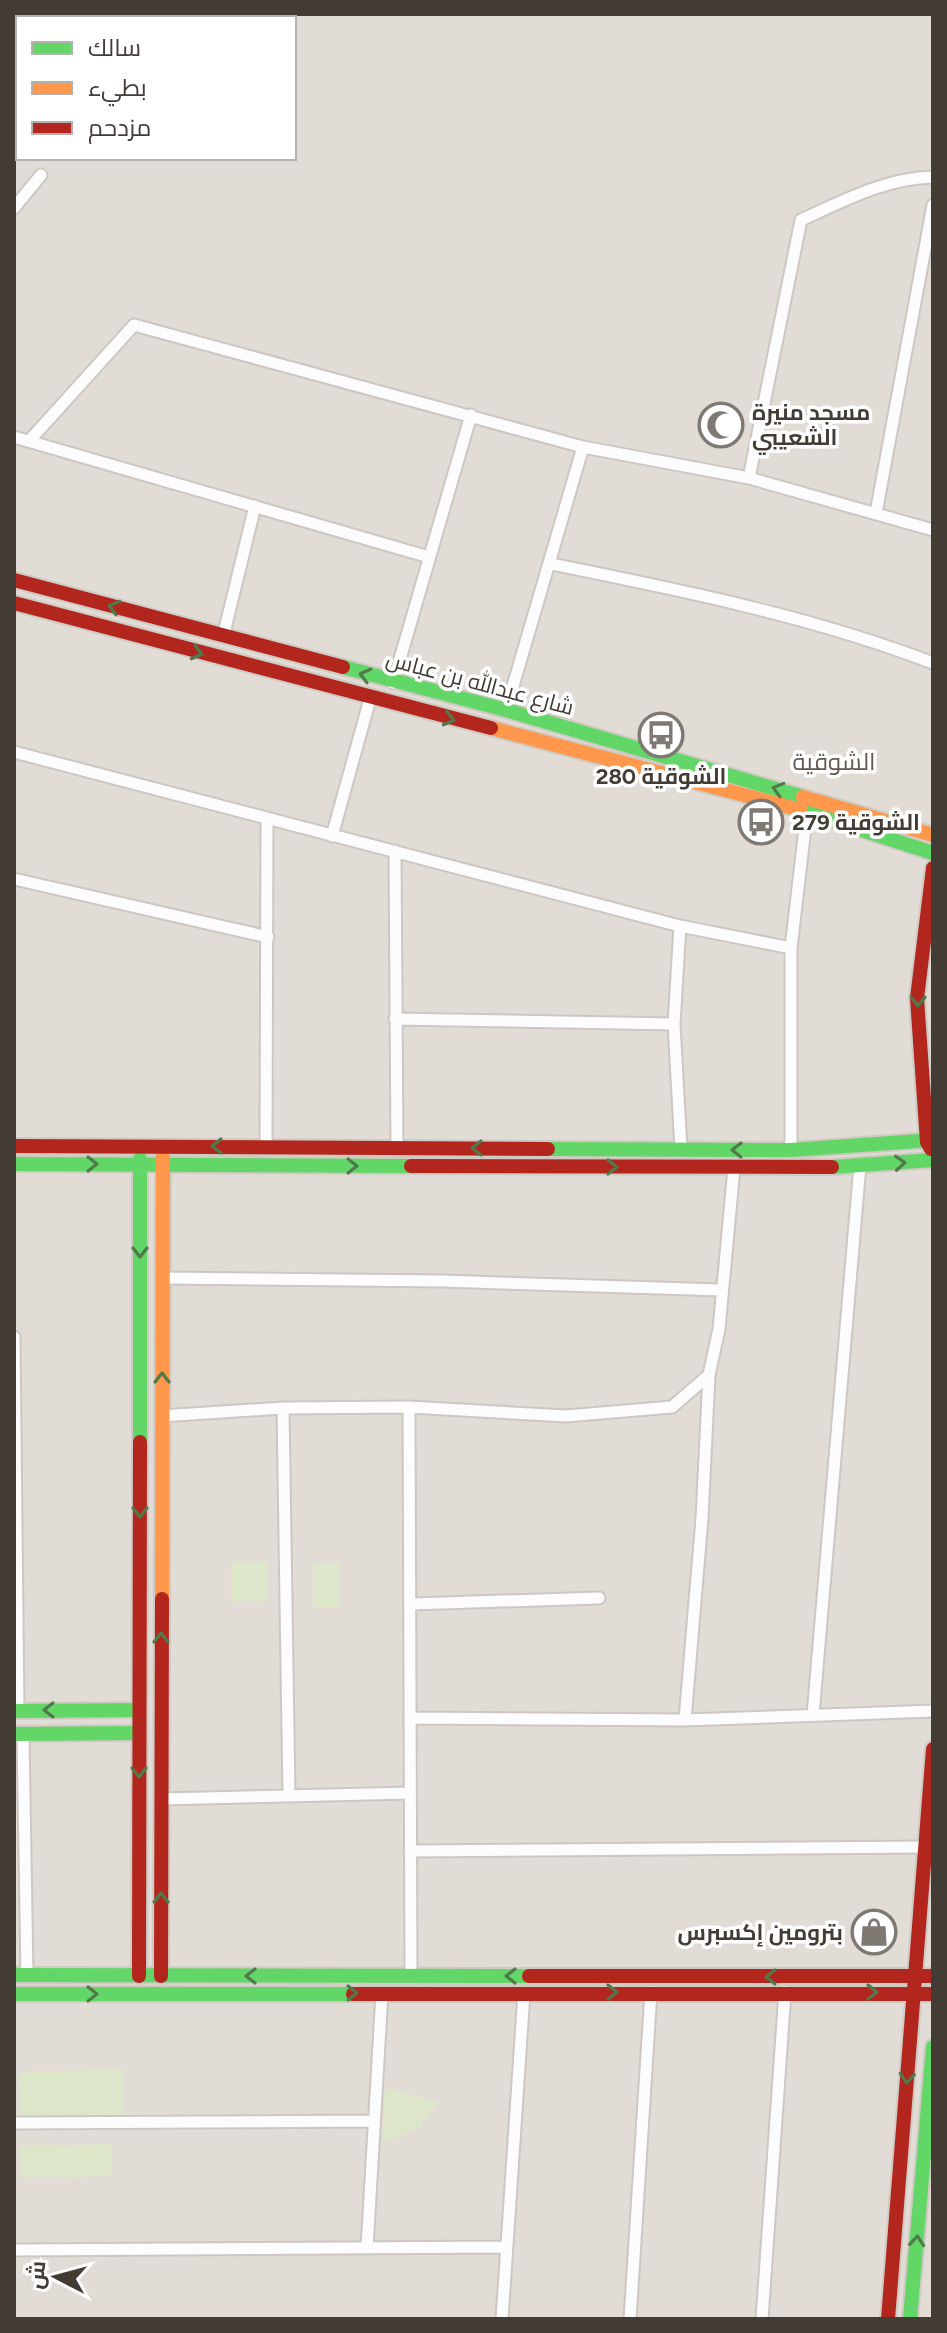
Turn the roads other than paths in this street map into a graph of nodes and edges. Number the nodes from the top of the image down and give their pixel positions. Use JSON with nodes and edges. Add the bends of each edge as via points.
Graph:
{"nodes":[{"id":1,"x":41,"y":175,"type":"dead end"},
{"id":2,"x":933,"y":177,"type":"edge"},
{"id":3,"x":933,"y":205,"type":"edge"},
{"id":4,"x":14,"y":208,"type":"edge"},
{"id":5,"x":471,"y":415,"type":"junction"},
{"id":6,"x":14,"y":437,"type":"edge"},
{"id":7,"x":29,"y":441,"type":"junction"},
{"id":8,"x":583,"y":447,"type":"junction"},
{"id":9,"x":749,"y":478,"type":"junction"},
{"id":10,"x":255,"y":506,"type":"junction"},
{"id":11,"x":876,"y":513,"type":"junction"},
{"id":12,"x":933,"y":530,"type":"edge"},
{"id":13,"x":429,"y":557,"type":"junction"},
{"id":14,"x":551,"y":564,"type":"junction"},
{"id":15,"x":14,"y":580,"type":"edge"},
{"id":16,"x":14,"y":603,"type":"edge"},
{"id":17,"x":223,"y":637,"type":"junction"},
{"id":18,"x":933,"y":663,"type":"edge"},
{"id":19,"x":393,"y":683,"type":"junction"},
{"id":20,"x":370,"y":699,"type":"junction"},
{"id":21,"x":506,"y":710,"type":"junction"},
{"id":22,"x":14,"y":752,"type":"edge"},
{"id":23,"x":807,"y":811,"type":"junction"},
{"id":24,"x":267,"y":820,"type":"junction"},
{"id":25,"x":933,"y":835,"type":"edge"},
{"id":26,"x":332,"y":836,"type":"junction"},
{"id":27,"x":395,"y":851,"type":"junction"},
{"id":28,"x":933,"y":853,"type":"edge"},
{"id":29,"x":933,"y":868,"type":"edge"},
{"id":30,"x":14,"y":879,"type":"edge"},
{"id":31,"x":680,"y":926,"type":"junction"},
{"id":32,"x":268,"y":937,"type":"junction"},
{"id":33,"x":791,"y":948,"type":"junction"},
{"id":34,"x":395,"y":1019,"type":"junction"},
{"id":35,"x":674,"y":1024,"type":"junction"},
{"id":36,"x":931,"y":1145,"type":"edge"},
{"id":37,"x":14,"y":1146,"type":"edge"},
{"id":38,"x":140,"y":1146,"type":"junction"},
{"id":39,"x":162,"y":1146,"type":"junction"},
{"id":40,"x":266,"y":1146,"type":"junction"},
{"id":41,"x":397,"y":1148,"type":"junction"},
{"id":42,"x":681,"y":1149,"type":"junction"},
{"id":43,"x":791,"y":1150,"type":"junction"},
{"id":44,"x":933,"y":1160,"type":"edge"},
{"id":45,"x":14,"y":1164,"type":"edge"},
{"id":46,"x":141,"y":1165,"type":"junction"},
{"id":47,"x":163,"y":1165,"type":"junction"},
{"id":48,"x":860,"y":1165,"type":"junction"},
{"id":49,"x":734,"y":1168,"type":"junction"},
{"id":50,"x":162,"y":1278,"type":"junction"},
{"id":51,"x":721,"y":1290,"type":"junction"},
{"id":52,"x":14,"y":1337,"type":"edge"},
{"id":53,"x":709,"y":1375,"type":"junction"},
{"id":54,"x":409,"y":1407,"type":"junction"},
{"id":55,"x":283,"y":1408,"type":"junction"},
{"id":56,"x":161,"y":1416,"type":"junction"},
{"id":57,"x":599,"y":1598,"type":"dead end"},
{"id":58,"x":412,"y":1604,"type":"junction"},
{"id":59,"x":139,"y":1710,"type":"junction"},
{"id":60,"x":16,"y":1711,"type":"edge"},
{"id":61,"x":933,"y":1711,"type":"edge"},
{"id":62,"x":813,"y":1715,"type":"junction"},
{"id":63,"x":410,"y":1718,"type":"junction"},
{"id":64,"x":685,"y":1720,"type":"junction"},
{"id":65,"x":139,"y":1733,"type":"junction"},
{"id":66,"x":18,"y":1734,"type":"edge"},
{"id":67,"x":933,"y":1749,"type":"edge"},
{"id":68,"x":410,"y":1793,"type":"junction"},
{"id":69,"x":289,"y":1796,"type":"junction"},
{"id":70,"x":161,"y":1799,"type":"junction"},
{"id":71,"x":925,"y":1847,"type":"junction"},
{"id":72,"x":410,"y":1851,"type":"junction"},
{"id":73,"x":20,"y":1975,"type":"edge"},
{"id":74,"x":139,"y":1976,"type":"junction"},
{"id":75,"x":161,"y":1976,"type":"junction"},
{"id":76,"x":411,"y":1976,"type":"junction"},
{"id":77,"x":933,"y":1976,"type":"edge"},
{"id":78,"x":915,"y":1977,"type":"junction"},
{"id":79,"x":651,"y":1992,"type":"junction"},
{"id":80,"x":785,"y":1992,"type":"junction"},
{"id":81,"x":382,"y":1993,"type":"junction"},
{"id":82,"x":524,"y":1993,"type":"junction"},
{"id":83,"x":913,"y":1993,"type":"junction"},
{"id":84,"x":14,"y":1994,"type":"edge"},
{"id":85,"x":933,"y":1994,"type":"edge"},
{"id":86,"x":933,"y":2047,"type":"edge"},
{"id":87,"x":930,"y":2113,"type":"edge"},
{"id":88,"x":374,"y":2121,"type":"junction"},
{"id":89,"x":14,"y":2123,"type":"edge"},
{"id":90,"x":507,"y":2247,"type":"junction"},
{"id":91,"x":367,"y":2248,"type":"junction"},
{"id":92,"x":14,"y":2250,"type":"edge"},
{"id":93,"x":502,"y":2319,"type":"edge"},
{"id":94,"x":630,"y":2319,"type":"edge"},
{"id":95,"x":762,"y":2319,"type":"edge"},
{"id":96,"x":888,"y":2319,"type":"edge"},
{"id":97,"x":910,"y":2319,"type":"edge"}],
"edges":[{"from":1,"to":4,"type":"street"},
{"from":2,"to":9,"type":"street","via":[[878,187],[801,220]]},
{"from":3,"to":11,"type":"street"},
{"from":5,"to":7,"type":"street","via":[[134,325]]},
{"from":5,"to":8,"type":"street"},
{"from":5,"to":13,"type":"street"},
{"from":6,"to":7,"type":"street"},
{"from":7,"to":10,"type":"street"},
{"from":8,"to":9,"type":"street"},
{"from":8,"to":14,"type":"street"},
{"from":9,"to":11,"type":"street"},
{"from":10,"to":13,"type":"street"},
{"from":10,"to":17,"type":"street"},
{"from":11,"to":12,"type":"street"},
{"from":13,"to":19,"type":"street"},
{"from":14,"to":18,"type":"street","via":[[747,606]]},
{"from":14,"to":21,"type":"street"},
{"from":17,"to":15,"type":"street","name":"شارع عبدالله بن عباس","one_way":true},
{"from":16,"to":20,"type":"street","name":"شارع عبدالله بن عباس","one_way":true},
{"from":19,"to":17,"type":"street","name":"شارع عبدالله بن عباس","one_way":true},
{"from":19,"to":21,"type":"street","name":"شارع عبدالله بن عباس"},
{"from":20,"to":23,"type":"street","name":"شارع عبدالله بن عباس","one_way":true},
{"from":20,"to":26,"type":"street"},
{"from":25,"to":21,"type":"street","name":"شارع عبدالله بن عباس","one_way":true},
{"from":22,"to":24,"type":"street"},
{"from":23,"to":28,"type":"street","name":"شارع عبدالله بن عباس"},
{"from":23,"to":33,"type":"street"},
{"from":24,"to":26,"type":"street"},
{"from":24,"to":32,"type":"street"},
{"from":26,"to":27,"type":"street"},
{"from":27,"to":31,"type":"street"},
{"from":27,"to":34,"type":"street"},
{"from":29,"to":36,"type":"street","one_way":true,"via":[[917,998]]},
{"from":30,"to":32,"type":"street"},
{"from":31,"to":33,"type":"street"},
{"from":31,"to":35,"type":"street"},
{"from":32,"to":40,"type":"street"},
{"from":33,"to":43,"type":"street"},
{"from":34,"to":35,"type":"street"},
{"from":34,"to":41,"type":"street"},
{"from":35,"to":42,"type":"street"},
{"from":36,"to":43,"type":"street"},
{"from":37,"to":38,"type":"street"},
{"from":38,"to":39,"type":"street"},
{"from":38,"to":46,"type":"street"},
{"from":40,"to":39,"type":"street","one_way":true},
{"from":39,"to":47,"type":"street"},
{"from":40,"to":41,"type":"street"},
{"from":42,"to":41,"type":"street","one_way":true},
{"from":43,"to":42,"type":"street","one_way":true},
{"from":48,"to":44,"type":"street","one_way":true},
{"from":45,"to":46,"type":"street","one_way":true},
{"from":46,"to":47,"type":"street"},
{"from":46,"to":59,"type":"street","one_way":true},
{"from":47,"to":49,"type":"street","one_way":true},
{"from":47,"to":50,"type":"street"},
{"from":48,"to":49,"type":"street"},
{"from":48,"to":62,"type":"street"},
{"from":49,"to":51,"type":"street"},
{"from":50,"to":51,"type":"street"},
{"from":56,"to":50,"type":"street","one_way":true},
{"from":51,"to":53,"type":"street"},
{"from":52,"to":60,"type":"street"},
{"from":53,"to":54,"type":"street","via":[[672,1407],[566,1416]]},
{"from":53,"to":64,"type":"street"},
{"from":54,"to":55,"type":"street"},
{"from":54,"to":58,"type":"street"},
{"from":55,"to":56,"type":"street"},
{"from":55,"to":69,"type":"street"},
{"from":70,"to":56,"type":"street","one_way":true},
{"from":57,"to":58,"type":"street"},
{"from":58,"to":63,"type":"street"},
{"from":59,"to":60,"type":"street","one_way":true},
{"from":59,"to":65,"type":"street"},
{"from":61,"to":62,"type":"street"},
{"from":62,"to":64,"type":"street"},
{"from":63,"to":64,"type":"street"},
{"from":63,"to":68,"type":"street"},
{"from":65,"to":66,"type":"street"},
{"from":65,"to":74,"type":"street","one_way":true},
{"from":66,"to":73,"type":"street"},
{"from":67,"to":71,"type":"street"},
{"from":68,"to":69,"type":"street"},
{"from":68,"to":72,"type":"street"},
{"from":69,"to":70,"type":"street"},
{"from":75,"to":70,"type":"street","one_way":true},
{"from":71,"to":72,"type":"street"},
{"from":71,"to":78,"type":"street"},
{"from":72,"to":76,"type":"street"},
{"from":73,"to":74,"type":"street"},
{"from":74,"to":75,"type":"street"},
{"from":76,"to":75,"type":"street","one_way":true},
{"from":78,"to":76,"type":"street","one_way":true},
{"from":77,"to":78,"type":"street"},
{"from":78,"to":83,"type":"street"},
{"from":79,"to":80,"type":"street"},
{"from":82,"to":79,"type":"street","one_way":true},
{"from":79,"to":94,"type":"street"},
{"from":80,"to":83,"type":"street","one_way":true},
{"from":80,"to":95,"type":"street"},
{"from":81,"to":82,"type":"street"},
{"from":84,"to":81,"type":"street","one_way":true},
{"from":81,"to":88,"type":"street"},
{"from":82,"to":90,"type":"street"},
{"from":83,"to":85,"type":"street"},
{"from":83,"to":96,"type":"street","one_way":true},
{"from":86,"to":87,"type":"street"},
{"from":97,"to":87,"type":"street","one_way":true},
{"from":88,"to":89,"type":"street"},
{"from":88,"to":91,"type":"street"},
{"from":90,"to":91,"type":"street"},
{"from":90,"to":93,"type":"street"},
{"from":91,"to":92,"type":"street"}]}
